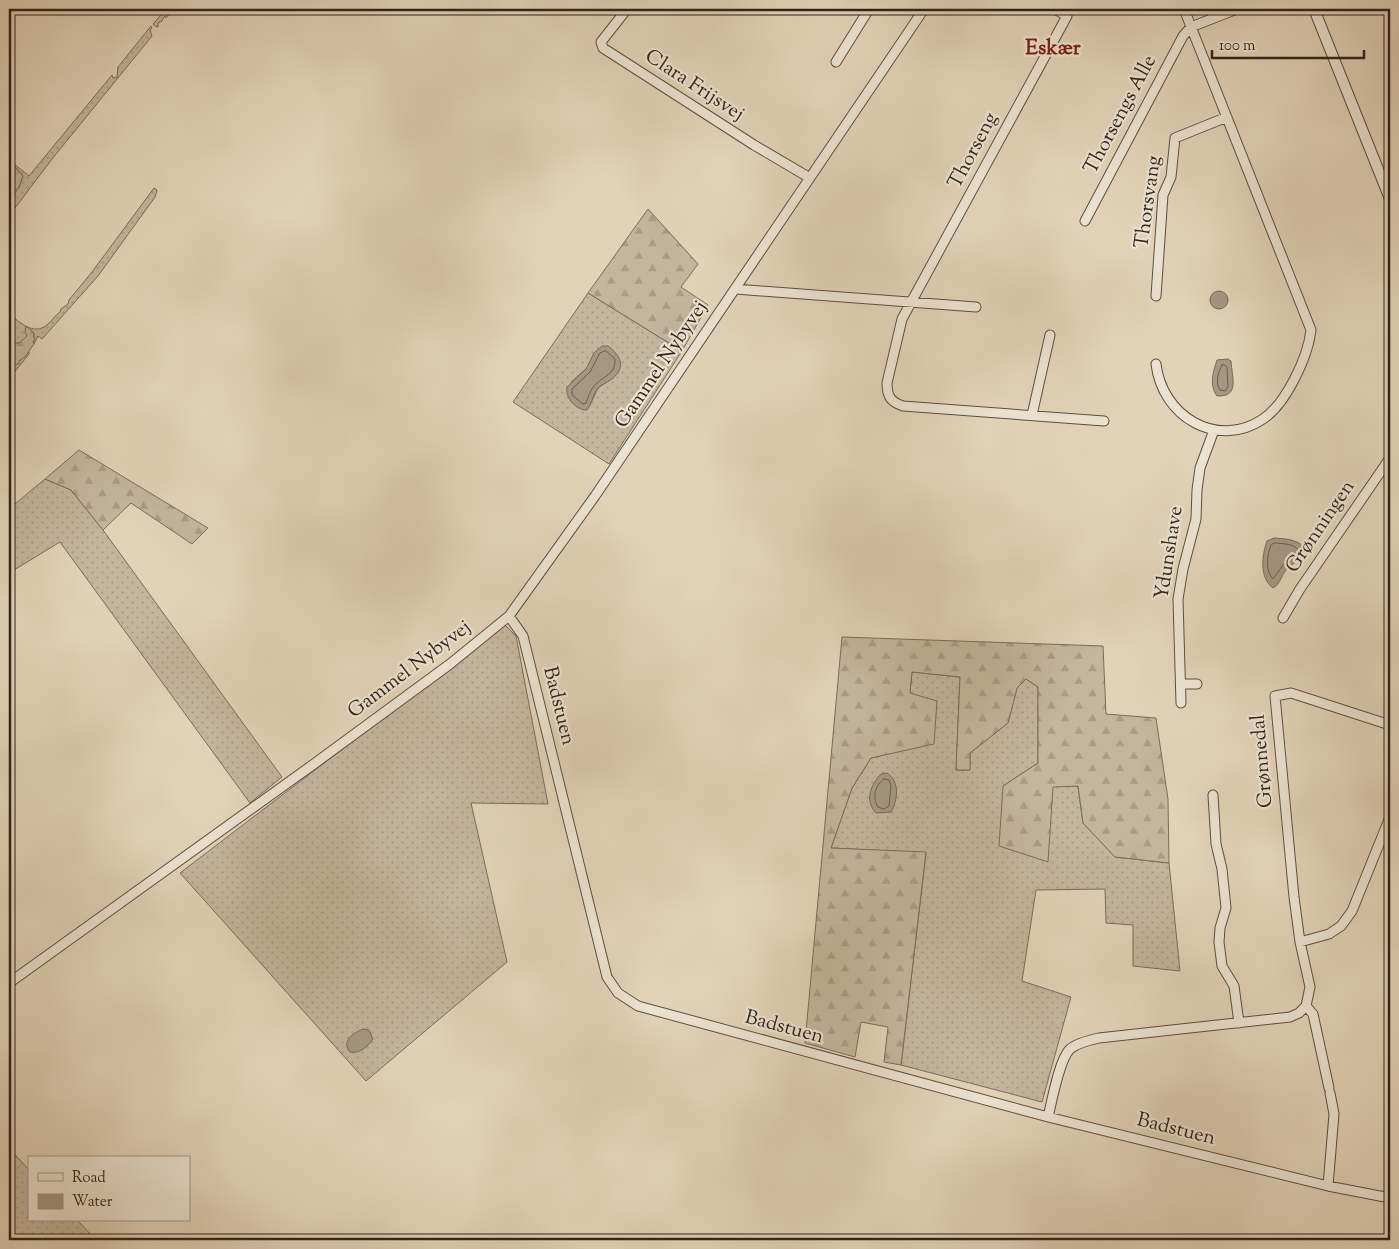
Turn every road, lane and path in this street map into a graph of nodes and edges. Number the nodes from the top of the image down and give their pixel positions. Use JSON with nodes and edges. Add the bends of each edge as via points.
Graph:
{"nodes":[{"id":1,"x":627,"y":9,"type":"edge"},
{"id":2,"x":869,"y":9,"type":"edge"},
{"id":3,"x":924,"y":9,"type":"edge"},
{"id":4,"x":1056,"y":9,"type":"edge"},
{"id":5,"x":1184,"y":9,"type":"edge"},
{"id":6,"x":1237,"y":9,"type":"edge"},
{"id":7,"x":1314,"y":9,"type":"edge"},
{"id":8,"x":1069,"y":12,"type":"edge"},
{"id":9,"x":1191,"y":27,"type":"junction"},
{"id":10,"x":836,"y":62,"type":"dead end"},
{"id":11,"x":1227,"y":117,"type":"junction"},
{"id":12,"x":810,"y":178,"type":"junction"},
{"id":13,"x":1390,"y":199,"type":"edge"},
{"id":14,"x":1085,"y":221,"type":"dead end"},
{"id":15,"x":735,"y":289,"type":"junction"},
{"id":16,"x":1156,"y":296,"type":"dead end"},
{"id":17,"x":912,"y":303,"type":"junction"},
{"id":18,"x":976,"y":308,"type":"dead end"},
{"id":19,"x":1050,"y":335,"type":"dead end"},
{"id":20,"x":1156,"y":364,"type":"dead end"},
{"id":21,"x":1032,"y":415,"type":"junction"},
{"id":22,"x":1104,"y":421,"type":"dead end"},
{"id":23,"x":1214,"y":430,"type":"junction"},
{"id":24,"x":1390,"y":458,"type":"edge"},
{"id":25,"x":509,"y":616,"type":"junction"},
{"id":26,"x":1283,"y":618,"type":"dead end"},
{"id":27,"x":1181,"y":684,"type":"junction"},
{"id":28,"x":1197,"y":684,"type":"dead end"},
{"id":29,"x":1181,"y":703,"type":"dead end"},
{"id":30,"x":1390,"y":725,"type":"edge"},
{"id":31,"x":1213,"y":795,"type":"dead end"},
{"id":32,"x":1390,"y":817,"type":"edge"},
{"id":33,"x":1300,"y":942,"type":"junction"},
{"id":34,"x":9,"y":983,"type":"edge"},
{"id":35,"x":1306,"y":1006,"type":"junction"},
{"id":36,"x":1239,"y":1022,"type":"junction"},
{"id":37,"x":1048,"y":1117,"type":"junction"},
{"id":38,"x":1328,"y":1186,"type":"junction"},
{"id":39,"x":1390,"y":1198,"type":"edge"}],
"edges":[{"from":1,"to":12,"type":"street","name":"Clara Frijsvej","via":[[601,42],[603,48]]},
{"from":2,"to":10,"type":"street"},
{"from":3,"to":12,"type":"street","name":"Gammel Nybyvej"},
{"from":4,"to":8,"type":"street","name":"Thorseng"},
{"from":5,"to":9,"type":"street"},
{"from":6,"to":9,"type":"street"},
{"from":7,"to":13,"type":"street"},
{"from":8,"to":17,"type":"street","name":"Thorseng"},
{"from":9,"to":11,"type":"street"},
{"from":9,"to":14,"type":"street","name":"Thorsengs Alle","via":[[1183,36]]},
{"from":11,"to":16,"type":"street","name":"Thorsvang","via":[[1175,138],[1171,177],[1163,195]]},
{"from":11,"to":23,"type":"street","via":[[1311,330],[1310,344],[1287,394],[1272,413],[1245,428]]},
{"from":12,"to":15,"type":"street","name":"Gammel Nybyvej"},
{"from":15,"to":17,"type":"street"},
{"from":15,"to":25,"type":"street","name":"Gammel Nybyvej","via":[[595,496]]},
{"from":17,"to":18,"type":"street"},
{"from":17,"to":21,"type":"street","name":"Thorseng","via":[[902,319],[887,383],[887,394],[893,402],[903,406]]},
{"from":19,"to":21,"type":"street"},
{"from":20,"to":23,"type":"street","via":[[1161,386],[1173,406],[1192,422]]},
{"from":21,"to":22,"type":"street"},
{"from":23,"to":27,"type":"street","name":"Ydunshave","via":[[1200,468],[1196,519],[1178,598]]},
{"from":24,"to":26,"type":"street","name":"Grønningen"},
{"from":25,"to":34,"type":"street","name":"Gammel Nybyvej","via":[[450,664]]},
{"from":25,"to":37,"type":"street","name":"Badstuen","via":[[523,636],[607,977],[618,994],[638,1006]]},
{"from":27,"to":28,"type":"street"},
{"from":27,"to":29,"type":"street","name":"Ydunshave"},
{"from":30,"to":33,"type":"street","name":"Grønnedal","via":[[1291,694],[1275,696]]},
{"from":31,"to":36,"type":"street","via":[[1216,844],[1226,908],[1219,942],[1222,966],[1234,986]]},
{"from":32,"to":33,"type":"street","via":[[1352,911],[1341,926],[1329,934]]},
{"from":33,"to":35,"type":"street","name":"Grønnedal","via":[[1310,987]]},
{"from":35,"to":36,"type":"street","via":[[1290,1017]]},
{"from":35,"to":38,"type":"street","via":[[1313,1014],[1334,1114]]},
{"from":36,"to":37,"type":"street","via":[[1084,1042],[1070,1049],[1062,1061]]},
{"from":37,"to":38,"type":"street","name":"Badstuen"},
{"from":38,"to":39,"type":"street","name":"Badstuen"}]}
